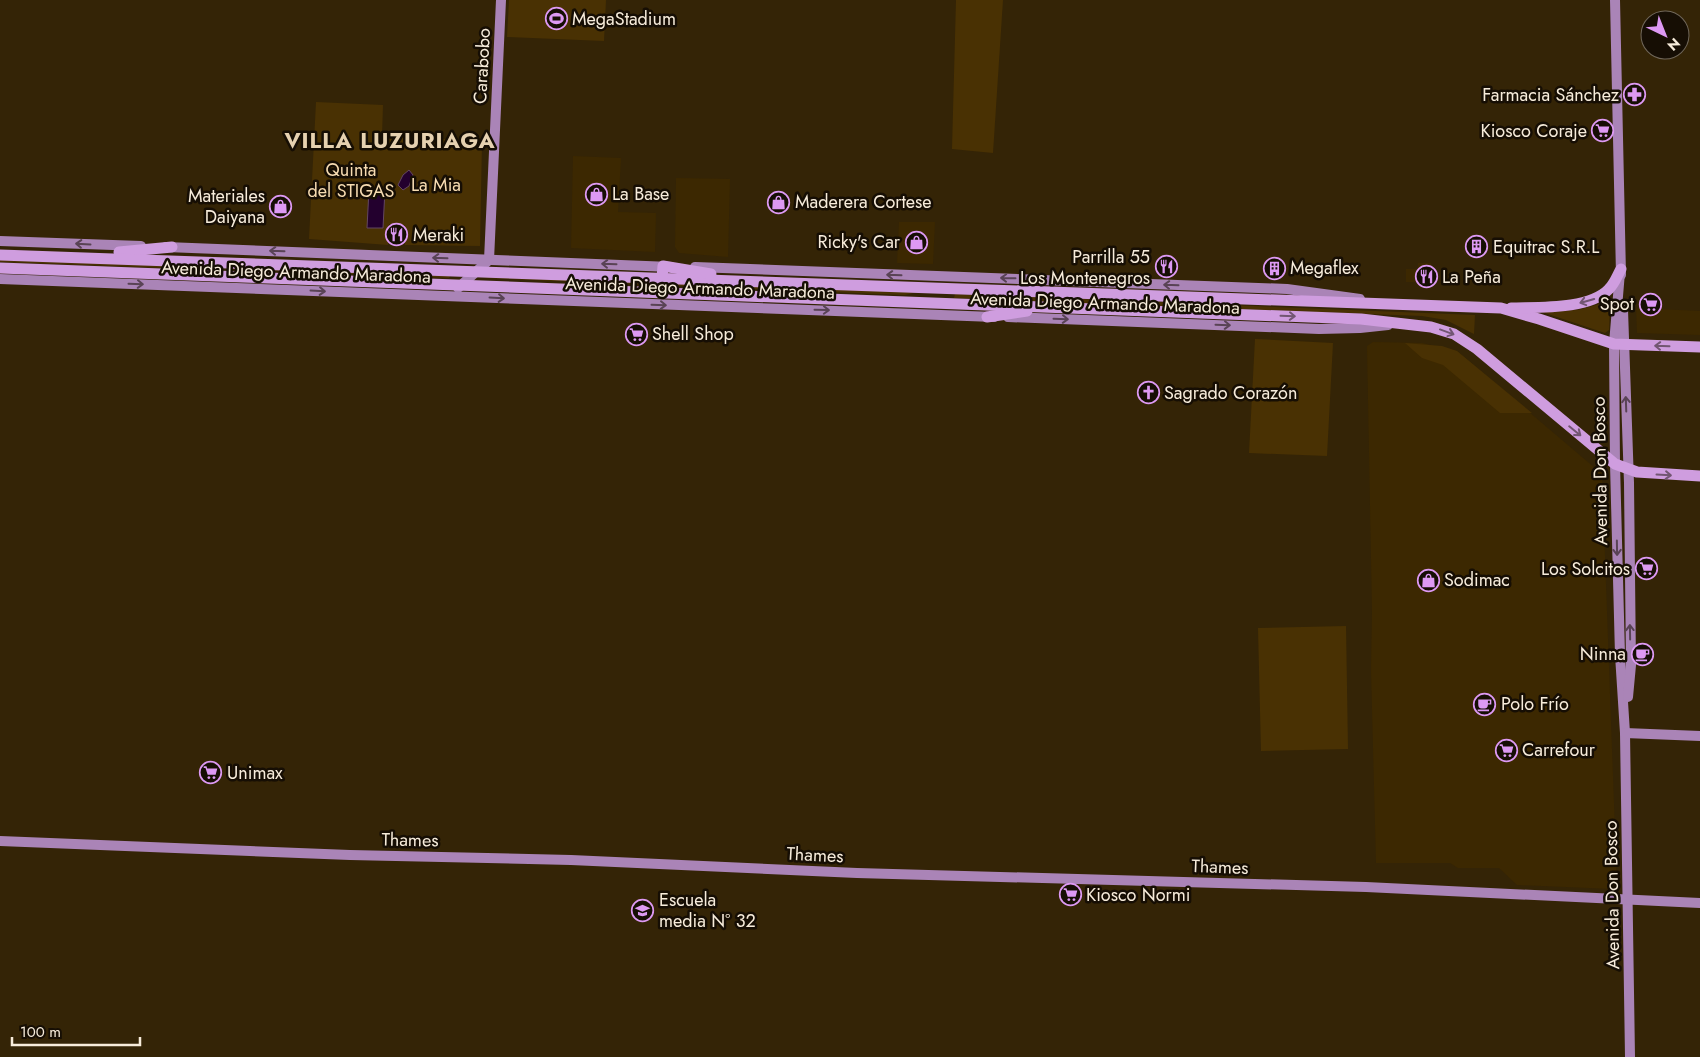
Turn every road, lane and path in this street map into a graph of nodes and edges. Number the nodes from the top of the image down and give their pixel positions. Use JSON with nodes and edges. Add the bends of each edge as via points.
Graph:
{"nodes":[{"id":1,"x":501,"y":0,"type":"edge"},
{"id":2,"x":1615,"y":0,"type":"edge"},
{"id":3,"x":0,"y":241,"type":"edge"},
{"id":4,"x":172,"y":247,"type":"junction"},
{"id":5,"x":0,"y":255,"type":"edge"},
{"id":6,"x":66,"y":257,"type":"junction"},
{"id":7,"x":488,"y":260,"type":"junction"},
{"id":8,"x":0,"y":268,"type":"edge"},
{"id":9,"x":1621,"y":269,"type":"junction"},
{"id":10,"x":476,"y":272,"type":"junction"},
{"id":11,"x":662,"y":272,"type":"junction"},
{"id":12,"x":0,"y":279,"type":"edge"},
{"id":13,"x":1069,"y":280,"type":"junction"},
{"id":14,"x":463,"y":284,"type":"junction"},
{"id":15,"x":826,"y":285,"type":"junction"},
{"id":16,"x":1068,"y":293,"type":"junction"},
{"id":17,"x":448,"y":295,"type":"junction"},
{"id":18,"x":825,"y":299,"type":"junction"},
{"id":19,"x":1393,"y":303,"type":"junction"},
{"id":20,"x":1059,"y":307,"type":"junction"},
{"id":21,"x":1501,"y":308,"type":"junction"},
{"id":22,"x":987,"y":316,"type":"junction"},
{"id":23,"x":1399,"y":324,"type":"junction"},
{"id":24,"x":1619,"y":345,"type":"junction"},
{"id":25,"x":1700,"y":347,"type":"edge"},
{"id":26,"x":1615,"y":464,"type":"junction"},
{"id":27,"x":1628,"y":470,"type":"junction"},
{"id":28,"x":1700,"y":476,"type":"edge"},
{"id":29,"x":1625,"y":733,"type":"junction"},
{"id":30,"x":1700,"y":736,"type":"edge"},
{"id":31,"x":0,"y":841,"type":"edge"},
{"id":32,"x":1629,"y":899,"type":"junction"},
{"id":33,"x":1700,"y":903,"type":"edge"},
{"id":34,"x":1630,"y":1057,"type":"edge"}],
"edges":[{"from":1,"to":7,"type":"street","name":"Carabobo"},
{"from":2,"to":9,"type":"street","name":"Avenida Don Bosco"},
{"from":4,"to":3,"type":"street","name":"Avenida Diego Armando Maradona","one_way":true},
{"from":4,"to":6,"type":"main road"},
{"from":7,"to":4,"type":"street","name":"Avenida Diego Armando Maradona","one_way":true},
{"from":5,"to":6,"type":"main road","name":"Avenida Diego Armando Maradona"},
{"from":6,"to":10,"type":"main road","name":"Avenida Diego Armando Maradona"},
{"from":7,"to":10,"type":"street"},
{"from":11,"to":7,"type":"street","name":"Avenida Diego Armando Maradona","one_way":true},
{"from":8,"to":14,"type":"main road","name":"Avenida Diego Armando Maradona"},
{"from":9,"to":21,"type":"main road","one_way":true,"via":[[1608,290],[1590,300],[1561,306]]},
{"from":9,"to":24,"type":"street","name":"Avenida Don Bosco"},
{"from":10,"to":11,"type":"main road","name":"Avenida Diego Armando Maradona"},
{"from":10,"to":14,"type":"street"},
{"from":13,"to":11,"type":"street","name":"Avenida Diego Armando Maradona","one_way":true},
{"from":11,"to":15,"type":"main road","name":"Avenida Diego Armando Maradona","via":[[764,283]]},
{"from":12,"to":17,"type":"street","name":"Avenida Diego Armando Maradona","one_way":true},
{"from":13,"to":16,"type":"main road"},
{"from":19,"to":13,"type":"street","name":"Avenida Diego Armando Maradona","one_way":true,"via":[[1287,288]]},
{"from":14,"to":17,"type":"street"},
{"from":14,"to":18,"type":"main road","name":"Avenida Diego Armando Maradona"},
{"from":15,"to":16,"type":"main road","name":"Avenida Diego Armando Maradona"},
{"from":15,"to":18,"type":"main road"},
{"from":16,"to":19,"type":"main road","name":"Avenida Diego Armando Maradona"},
{"from":17,"to":22,"type":"street","name":"Avenida Diego Armando Maradona","one_way":true},
{"from":18,"to":20,"type":"main road","name":"Avenida Diego Armando Maradona"},
{"from":19,"to":21,"type":"main road","name":"Avenida Diego Armando Maradona"},
{"from":20,"to":22,"type":"main road"},
{"from":20,"to":23,"type":"main road","name":"Avenida Diego Armando Maradona","one_way":true,"via":[[1351,319]]},
{"from":21,"to":24,"type":"main road","name":"Avenida Diego Armando Maradona"},
{"from":22,"to":23,"type":"street","name":"Avenida Diego Armando Maradona","one_way":true,"via":[[1319,329]]},
{"from":23,"to":26,"type":"main road","name":"Avenida Diego Armando Maradona","one_way":true,"via":[[1431,326],[1466,341]]},
{"from":25,"to":24,"type":"main road","name":"Avenida Diego Armando Maradona","one_way":true},
{"from":24,"to":26,"type":"street","name":"Avenida Don Bosco"},
{"from":27,"to":24,"type":"street","name":"Avenida Don Bosco","one_way":true},
{"from":26,"to":27,"type":"main road","name":"Avenida Diego Armando Maradona"},
{"from":26,"to":29,"type":"street","name":"Avenida Don Bosco","one_way":true},
{"from":27,"to":28,"type":"main road","name":"Avenida Diego Armando Maradona","one_way":true},
{"from":29,"to":27,"type":"street","name":"Avenida Don Bosco","one_way":true,"via":[[1631,665]]},
{"from":29,"to":30,"type":"street"},
{"from":29,"to":32,"type":"street","name":"Avenida Don Bosco"},
{"from":31,"to":32,"type":"street","name":"Thames","via":[[857,873],[1366,887]]},
{"from":32,"to":33,"type":"street","name":"Thames"},
{"from":32,"to":34,"type":"street","name":"Avenida Don Bosco"}]}
